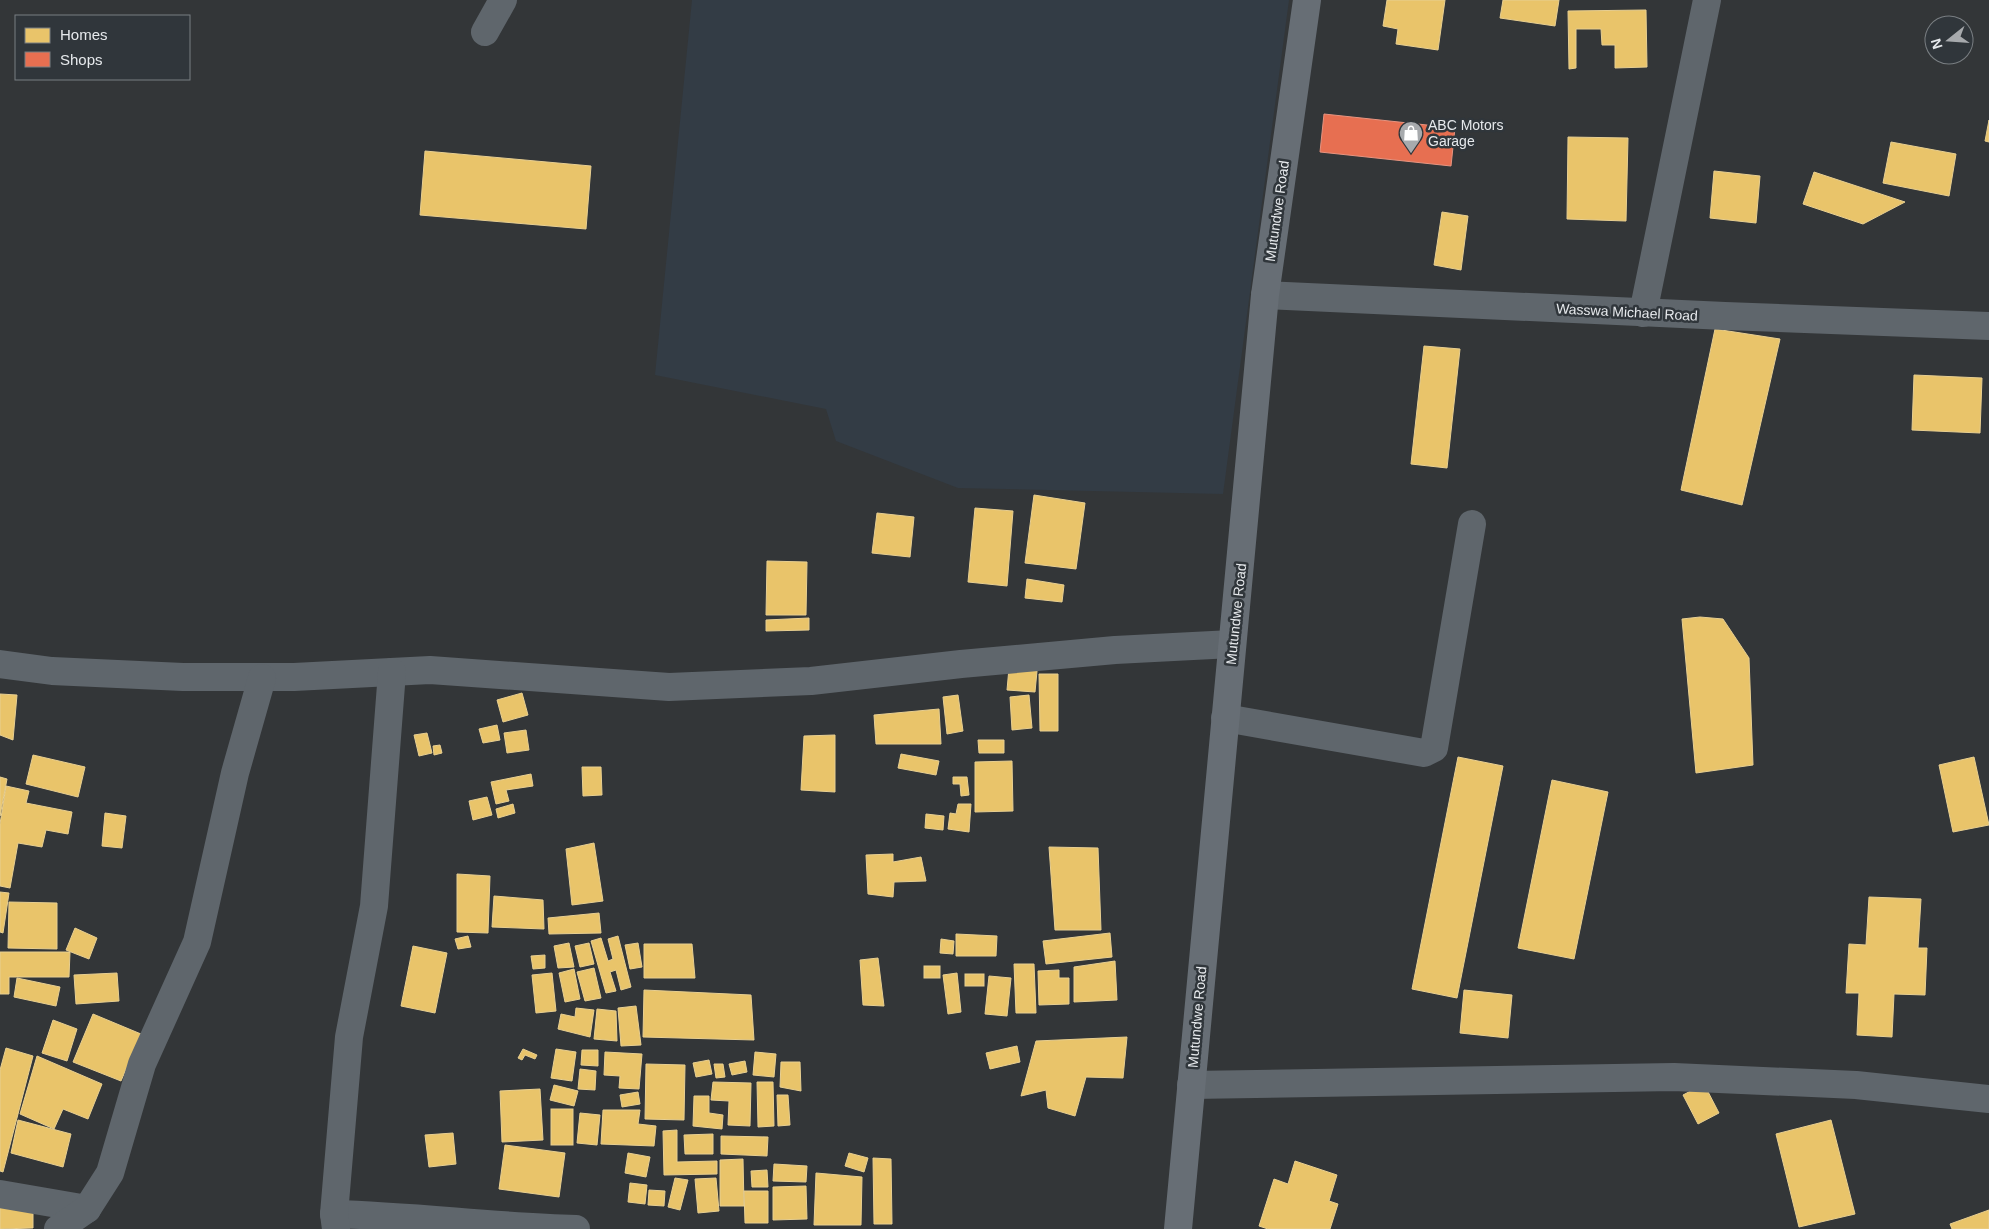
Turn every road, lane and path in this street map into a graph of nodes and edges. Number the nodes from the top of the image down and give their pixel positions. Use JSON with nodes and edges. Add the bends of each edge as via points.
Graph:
{"nodes":[{"id":1,"x":504,"y":0,"type":"edge"},
{"id":2,"x":1307,"y":0,"type":"edge"},
{"id":3,"x":1707,"y":0,"type":"edge"},
{"id":4,"x":485,"y":32,"type":"dead end"},
{"id":5,"x":1265,"y":295,"type":"junction"},
{"id":6,"x":1643,"y":313,"type":"junction"},
{"id":7,"x":1989,"y":326,"type":"edge"},
{"id":8,"x":1472,"y":524,"type":"dead end"},
{"id":9,"x":1232,"y":644,"type":"junction"},
{"id":10,"x":0,"y":664,"type":"edge"},
{"id":11,"x":392,"y":672,"type":"junction"},
{"id":12,"x":262,"y":678,"type":"junction"},
{"id":13,"x":1225,"y":718,"type":"junction"},
{"id":14,"x":1190,"y":1085,"type":"junction"},
{"id":15,"x":1989,"y":1099,"type":"edge"},
{"id":16,"x":0,"y":1194,"type":"edge"},
{"id":17,"x":87,"y":1209,"type":"junction"},
{"id":18,"x":335,"y":1221,"type":"edge"},
{"id":19,"x":58,"y":1229,"type":"edge"},
{"id":20,"x":576,"y":1229,"type":"edge"},
{"id":21,"x":1178,"y":1229,"type":"edge"}],
"edges":[{"from":1,"to":4,"type":"street"},
{"from":2,"to":5,"type":"main road","name":"Mutundwe Road"},
{"from":3,"to":6,"type":"street"},
{"from":5,"to":6,"type":"street","name":"Wasswa Michael Road"},
{"from":5,"to":9,"type":"main road","name":"Mutundwe Road"},
{"from":6,"to":7,"type":"street","name":"Wasswa Michael Road"},
{"from":8,"to":13,"type":"street","via":[[1434,748],[1424,753]]},
{"from":9,"to":11,"type":"street","via":[[1114,650],[811,681],[669,687],[430,670]]},
{"from":9,"to":13,"type":"main road","name":"Mutundwe Road"},
{"from":10,"to":12,"type":"street","via":[[52,671]]},
{"from":11,"to":12,"type":"street"},
{"from":11,"to":18,"type":"street","via":[[374,906],[349,1038]]},
{"from":12,"to":17,"type":"street","via":[[235,773],[197,942],[142,1064],[110,1172]]},
{"from":13,"to":14,"type":"main road","name":"Mutundwe Road"},
{"from":14,"to":15,"type":"street","via":[[1674,1077],[1856,1085]]},
{"from":14,"to":21,"type":"main road","name":"Mutundwe Road"},
{"from":16,"to":17,"type":"street"},
{"from":17,"to":19,"type":"street"},
{"from":18,"to":20,"type":"street","via":[[452,1220]]}]}
